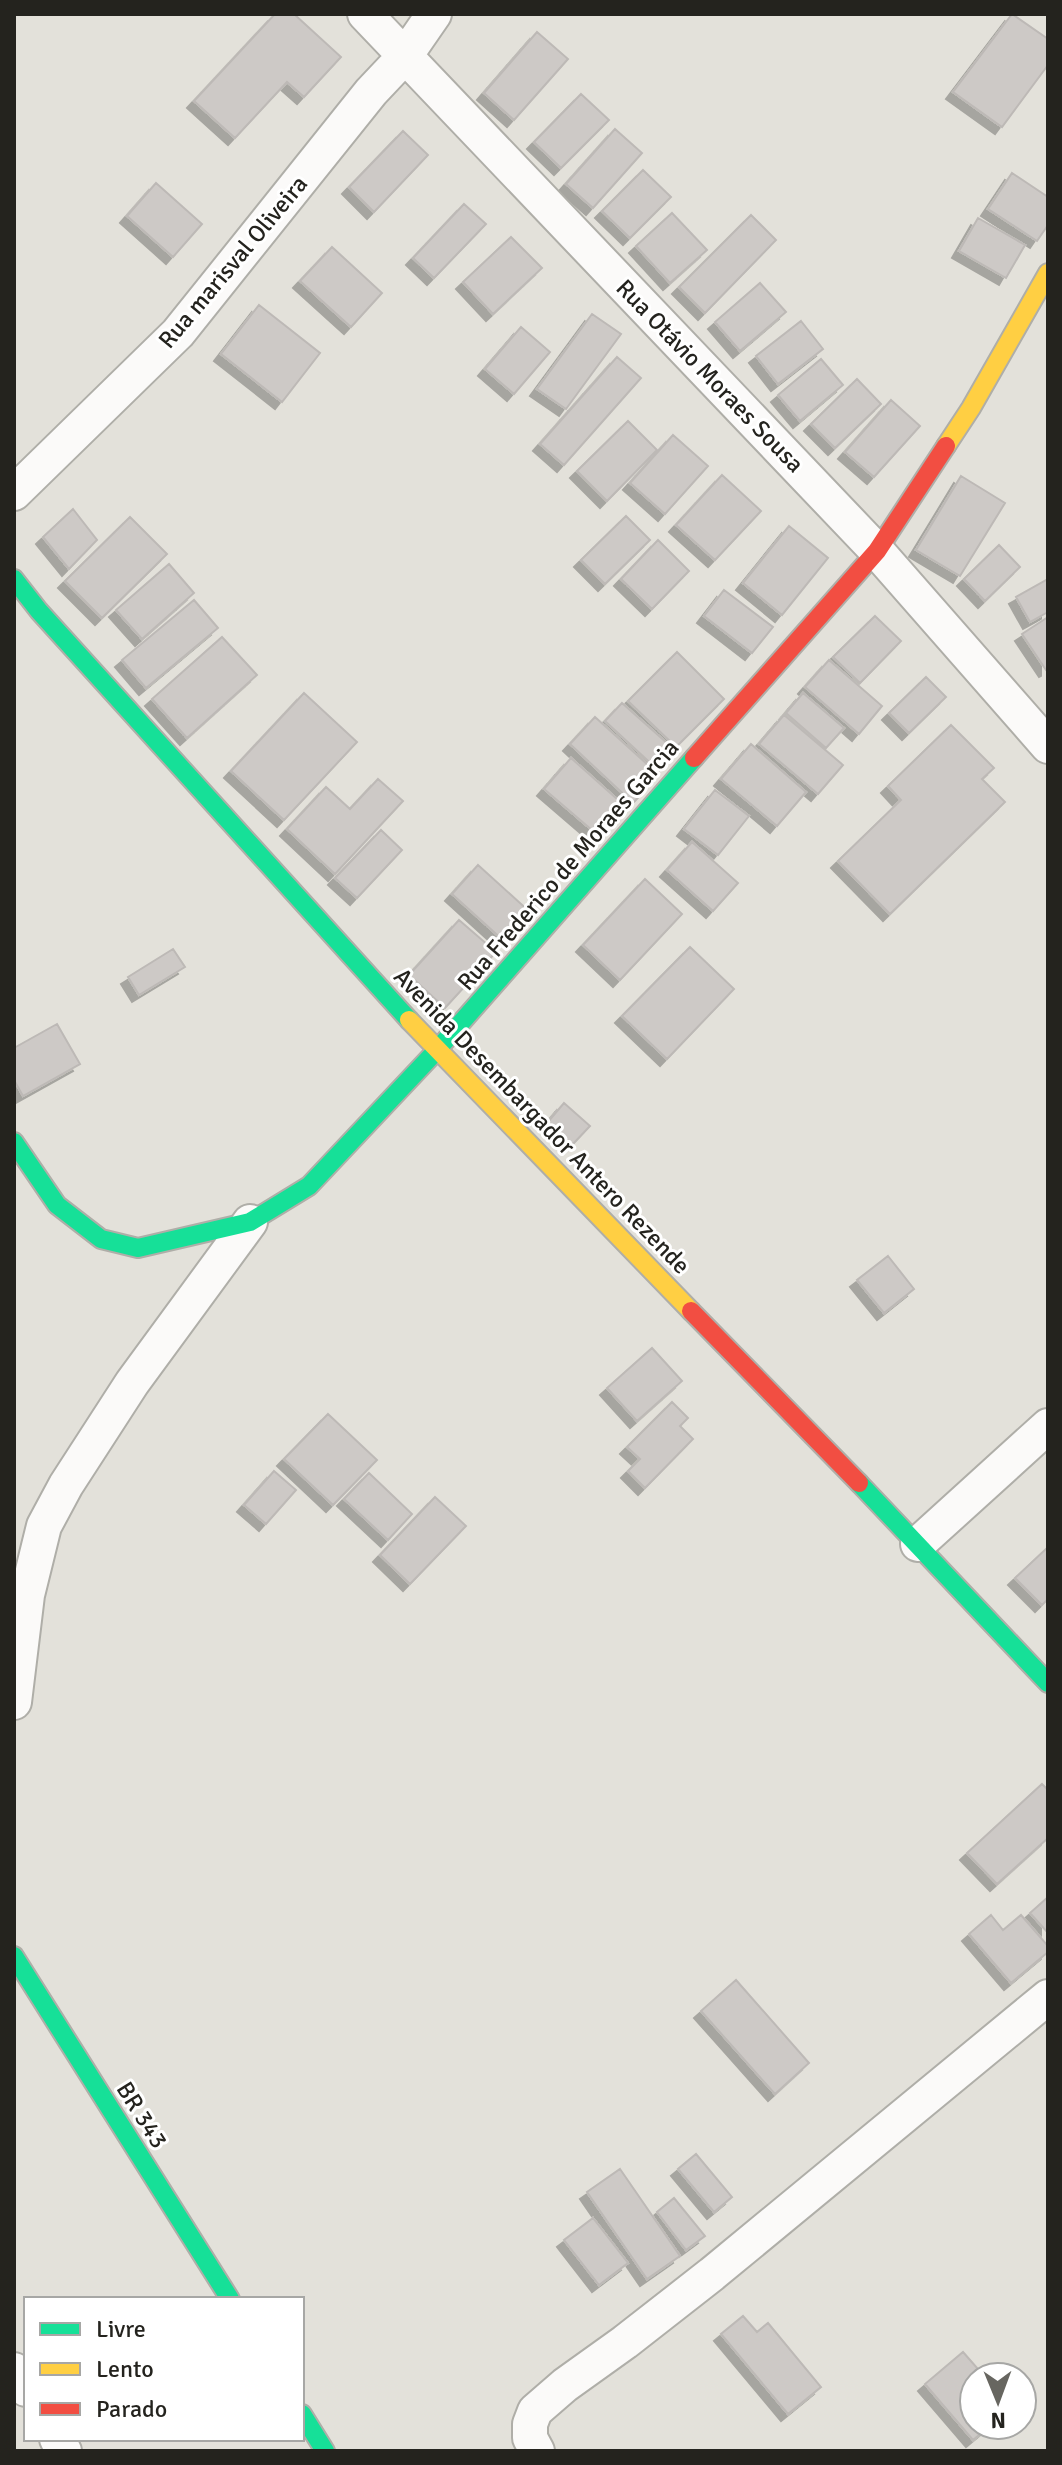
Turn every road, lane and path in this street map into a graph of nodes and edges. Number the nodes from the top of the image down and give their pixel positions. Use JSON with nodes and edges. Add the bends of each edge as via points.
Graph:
{"nodes":[{"id":1,"x":365,"y":14,"type":"edge"},
{"id":2,"x":434,"y":14,"type":"edge"},
{"id":3,"x":405,"y":56,"type":"junction"},
{"id":4,"x":1048,"y":273,"type":"edge"},
{"id":5,"x":14,"y":493,"type":"edge"},
{"id":6,"x":877,"y":551,"type":"junction"},
{"id":7,"x":14,"y":579,"type":"edge"},
{"id":8,"x":1048,"y":746,"type":"edge"},
{"id":9,"x":437,"y":1050,"type":"junction"},
{"id":10,"x":14,"y":1142,"type":"edge"},
{"id":11,"x":250,"y":1222,"type":"junction"},
{"id":12,"x":1048,"y":1426,"type":"edge"},
{"id":13,"x":918,"y":1544,"type":"junction"},
{"id":14,"x":1048,"y":1683,"type":"edge"},
{"id":15,"x":14,"y":1702,"type":"edge"},
{"id":16,"x":14,"y":1956,"type":"edge"},
{"id":17,"x":1048,"y":1997,"type":"edge"},
{"id":18,"x":229,"y":2297,"type":"edge"},
{"id":19,"x":304,"y":2417,"type":"edge"},
{"id":20,"x":325,"y":2451,"type":"edge"},
{"id":21,"x":537,"y":2451,"type":"edge"}],
"edges":[{"from":1,"to":3,"type":"street","name":"Rua Otávio Moraes Sousa"},
{"from":2,"to":3,"type":"street","name":"Rua marisval Oliveira"},
{"from":3,"to":5,"type":"street","name":"Rua marisval Oliveira","via":[[178,333]]},
{"from":3,"to":6,"type":"street","name":"Rua Otávio Moraes Sousa"},
{"from":4,"to":6,"type":"street","name":"Rua Frederico de Moraes Garcia","via":[[971,408]]},
{"from":6,"to":8,"type":"street","name":"Rua Otávio Moraes Sousa"},
{"from":6,"to":9,"type":"street","name":"Rua Frederico de Moraes Garcia"},
{"from":7,"to":9,"type":"street","name":"Avenida Desembargador Antero Rezende"},
{"from":9,"to":11,"type":"street","name":"Rua Frederico de Moraes Garcia","via":[[309,1186]]},
{"from":9,"to":13,"type":"street","name":"Avenida Desembargador Antero Rezende"},
{"from":10,"to":11,"type":"street","name":"Rua Frederico de Moraes Garcia","via":[[57,1205],[101,1239],[138,1248]]},
{"from":11,"to":15,"type":"street","via":[[132,1383],[44,1526],[27,1595]]},
{"from":12,"to":13,"type":"street"},
{"from":13,"to":14,"type":"street","name":"Avenida Desembargador Antero Rezende"},
{"from":16,"to":18,"type":"street","name":"BR 343"},
{"from":17,"to":21,"type":"street","via":[[712,2274],[535,2411],[530,2438]]},
{"from":19,"to":20,"type":"street"}]}
